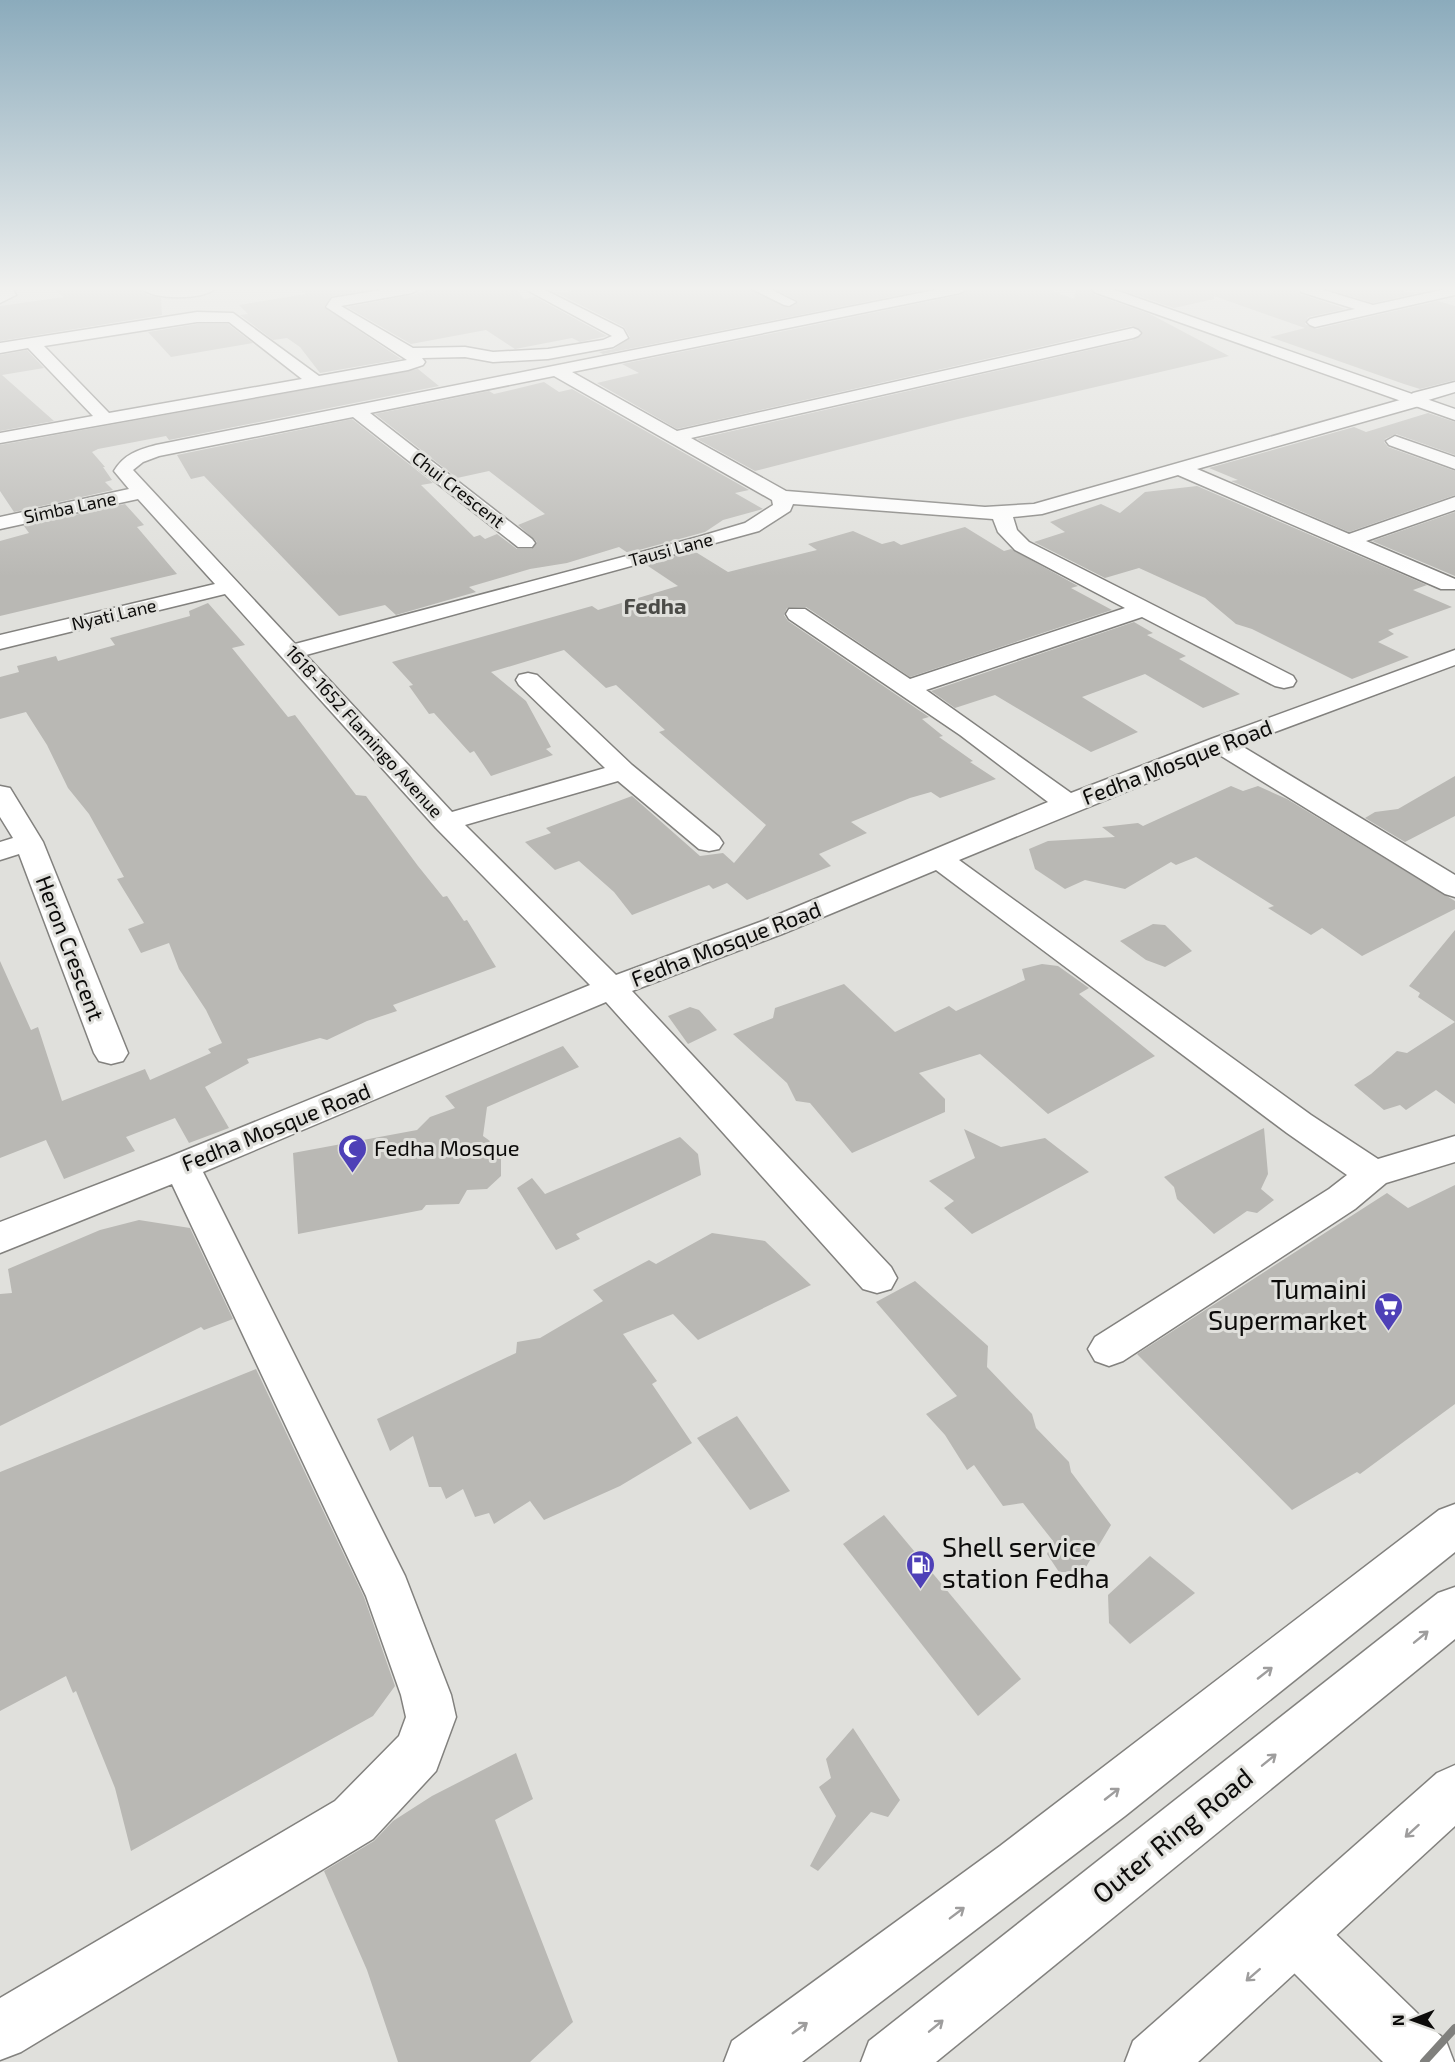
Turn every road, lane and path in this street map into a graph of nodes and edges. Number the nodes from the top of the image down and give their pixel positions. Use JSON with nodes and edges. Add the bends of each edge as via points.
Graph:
{"nodes":[{"id":1,"x":73,"y":385,"type":"edge"},
{"id":2,"x":291,"y":385,"type":"edge"},
{"id":3,"x":478,"y":385,"type":"edge"},
{"id":4,"x":584,"y":385,"type":"edge"},
{"id":5,"x":902,"y":385,"type":"edge"},
{"id":6,"x":1367,"y":385,"type":"edge"},
{"id":7,"x":1455,"y":387,"type":"edge"},
{"id":8,"x":1413,"y":402,"type":"junction"},
{"id":9,"x":356,"y":411,"type":"junction"},
{"id":10,"x":1455,"y":415,"type":"edge"},
{"id":11,"x":104,"y":418,"type":"junction"},
{"id":12,"x":677,"y":436,"type":"junction"},
{"id":13,"x":0,"y":438,"type":"edge"},
{"id":14,"x":1395,"y":441,"type":"dead end"},
{"id":15,"x":1455,"y":463,"type":"edge"},
{"id":16,"x":1178,"y":468,"type":"junction"},
{"id":17,"x":140,"y":493,"type":"junction"},
{"id":18,"x":782,"y":497,"type":"junction"},
{"id":19,"x":1455,"y":502,"type":"edge"},
{"id":20,"x":1002,"y":514,"type":"junction"},
{"id":21,"x":0,"y":523,"type":"edge"},
{"id":22,"x":1347,"y":541,"type":"junction"},
{"id":23,"x":525,"y":543,"type":"dead end"},
{"id":24,"x":1449,"y":584,"type":"dead end"},
{"id":25,"x":228,"y":587,"type":"junction"},
{"id":26,"x":1143,"y":609,"type":"junction"},
{"id":27,"x":797,"y":614,"type":"dead end"},
{"id":28,"x":0,"y":642,"type":"edge"},
{"id":29,"x":291,"y":652,"type":"junction"},
{"id":30,"x":1454,"y":659,"type":"edge"},
{"id":31,"x":528,"y":680,"type":"dead end"},
{"id":32,"x":1284,"y":681,"type":"dead end"},
{"id":33,"x":908,"y":688,"type":"junction"},
{"id":34,"x":1220,"y":744,"type":"junction"},
{"id":35,"x":623,"y":771,"type":"junction"},
{"id":36,"x":0,"y":794,"type":"edge"},
{"id":37,"x":1068,"y":804,"type":"junction"},
{"id":38,"x":447,"y":822,"type":"junction"},
{"id":39,"x":29,"y":842,"type":"junction"},
{"id":40,"x":709,"y":843,"type":"dead end"},
{"id":41,"x":0,"y":851,"type":"edge"},
{"id":42,"x":940,"y":860,"type":"junction"},
{"id":43,"x":1455,"y":888,"type":"edge"},
{"id":44,"x":611,"y":988,"type":"junction"},
{"id":45,"x":111,"y":1053,"type":"dead end"},
{"id":46,"x":1455,"y":1149,"type":"edge"},
{"id":47,"x":182,"y":1166,"type":"junction"},
{"id":48,"x":1373,"y":1174,"type":"junction"},
{"id":49,"x":0,"y":1238,"type":"edge"},
{"id":50,"x":877,"y":1278,"type":"dead end"},
{"id":51,"x":1109,"y":1349,"type":"dead end"},
{"id":52,"x":1455,"y":1525,"type":"edge"},
{"id":53,"x":1455,"y":1610,"type":"edge"},
{"id":54,"x":1455,"y":1791,"type":"edge"},
{"id":55,"x":1296,"y":1936,"type":"junction"},
{"id":56,"x":0,"y":2031,"type":"edge"},
{"id":57,"x":753,"y":2062,"type":"edge"},
{"id":58,"x":890,"y":2062,"type":"edge"},
{"id":59,"x":1154,"y":2062,"type":"edge"},
{"id":60,"x":1425,"y":2062,"type":"edge"}],
"edges":[{"from":1,"to":11,"type":"street"},
{"from":2,"to":11,"type":"street"},
{"from":3,"to":9,"type":"street"},
{"from":4,"to":12,"type":"street"},
{"from":5,"to":12,"type":"street"},
{"from":6,"to":8,"type":"street"},
{"from":7,"to":8,"type":"street"},
{"from":8,"to":10,"type":"street"},
{"from":8,"to":16,"type":"street"},
{"from":9,"to":17,"type":"street","name":"1618-1652 Flamingo Avenue","via":[[138,456],[123,471]]},
{"from":9,"to":23,"type":"street","name":"Chui Crescent"},
{"from":11,"to":13,"type":"street"},
{"from":12,"to":18,"type":"street"},
{"from":14,"to":15,"type":"street"},
{"from":16,"to":20,"type":"street","via":[[1035,510]]},
{"from":16,"to":22,"type":"street"},
{"from":17,"to":21,"type":"street","name":"Simba Lane"},
{"from":17,"to":25,"type":"street","name":"1618-1652 Flamingo Avenue"},
{"from":18,"to":20,"type":"street"},
{"from":18,"to":29,"type":"street","name":"Tausi Lane","via":[[783,507],[752,527]]},
{"from":19,"to":22,"type":"street"},
{"from":20,"to":26,"type":"street","via":[[1003,527],[1022,546]]},
{"from":22,"to":24,"type":"street"},
{"from":25,"to":28,"type":"street","name":"Nyati Lane"},
{"from":25,"to":29,"type":"street","name":"1618-1652 Flamingo Avenue"},
{"from":26,"to":32,"type":"street"},
{"from":26,"to":33,"type":"street"},
{"from":27,"to":33,"type":"street"},
{"from":29,"to":38,"type":"street","name":"1618-1652 Flamingo Avenue"},
{"from":30,"to":34,"type":"street","name":"Fedha Mosque Road"},
{"from":31,"to":35,"type":"street"},
{"from":33,"to":37,"type":"street"},
{"from":34,"to":37,"type":"street","name":"Fedha Mosque Road"},
{"from":34,"to":43,"type":"street"},
{"from":35,"to":38,"type":"street"},
{"from":35,"to":40,"type":"street"},
{"from":36,"to":39,"type":"street","name":"Heron Crescent"},
{"from":37,"to":42,"type":"street","name":"Fedha Mosque Road"},
{"from":38,"to":44,"type":"street","name":"1618-1652 Flamingo Avenue"},
{"from":39,"to":41,"type":"street"},
{"from":39,"to":45,"type":"street","name":"Heron Crescent"},
{"from":42,"to":44,"type":"street","name":"Fedha Mosque Road"},
{"from":42,"to":48,"type":"street"},
{"from":44,"to":47,"type":"street","name":"Fedha Mosque Road"},
{"from":44,"to":50,"type":"street","name":"1618-1652 Flamingo Avenue"},
{"from":46,"to":48,"type":"street"},
{"from":47,"to":49,"type":"street","name":"Fedha Mosque Road"},
{"from":47,"to":56,"type":"street","via":[[388,1592],[431,1717],[418,1754],[354,1820]]},
{"from":48,"to":51,"type":"street"},
{"from":57,"to":52,"type":"street","one_way":true,"via":[[894,1961],[1084,1816]]},
{"from":58,"to":53,"type":"street","name":"Outer Ring Road","one_way":true},
{"from":54,"to":55,"type":"street","one_way":true},
{"from":55,"to":59,"type":"street","one_way":true},
{"from":55,"to":60,"type":"street"}]}
